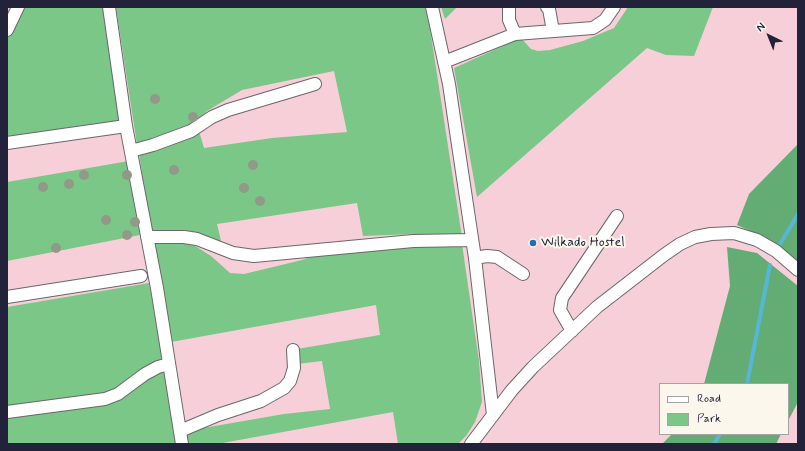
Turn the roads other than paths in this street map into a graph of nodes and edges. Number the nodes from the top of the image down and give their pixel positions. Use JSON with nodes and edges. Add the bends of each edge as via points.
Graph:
{"nodes":[{"id":1,"x":18,"y":7,"type":"edge"},
{"id":2,"x":109,"y":7,"type":"edge"},
{"id":3,"x":432,"y":7,"type":"edge"},
{"id":4,"x":509,"y":7,"type":"edge"},
{"id":5,"x":547,"y":7,"type":"edge"},
{"id":6,"x":614,"y":7,"type":"edge"},
{"id":7,"x":7,"y":30,"type":"edge"},
{"id":8,"x":553,"y":31,"type":"junction"},
{"id":9,"x":515,"y":34,"type":"junction"},
{"id":10,"x":444,"y":62,"type":"junction"},
{"id":11,"x":315,"y":84,"type":"dead end"},
{"id":12,"x":126,"y":126,"type":"junction"},
{"id":13,"x":7,"y":143,"type":"edge"},
{"id":14,"x":131,"y":151,"type":"junction"},
{"id":15,"x":617,"y":216,"type":"dead end"},
{"id":16,"x":147,"y":237,"type":"junction"},
{"id":17,"x":472,"y":240,"type":"junction"},
{"id":18,"x":475,"y":258,"type":"junction"},
{"id":19,"x":798,"y":270,"type":"edge"},
{"id":20,"x":523,"y":274,"type":"dead end"},
{"id":21,"x":140,"y":276,"type":"dead end"},
{"id":22,"x":7,"y":297,"type":"edge"},
{"id":23,"x":572,"y":331,"type":"junction"},
{"id":24,"x":293,"y":350,"type":"dead end"},
{"id":25,"x":169,"y":364,"type":"junction"},
{"id":26,"x":7,"y":412,"type":"edge"},
{"id":27,"x":493,"y":414,"type":"junction"},
{"id":28,"x":180,"y":431,"type":"junction"},
{"id":29,"x":182,"y":444,"type":"edge"},
{"id":30,"x":471,"y":444,"type":"edge"}],
"edges":[{"from":1,"to":7,"type":"street"},
{"from":2,"to":12,"type":"street"},
{"from":3,"to":10,"type":"street"},
{"from":4,"to":9,"type":"street","via":[[509,20]]},
{"from":5,"to":8,"type":"street"},
{"from":6,"to":8,"type":"street","via":[[605,20],[593,28]]},
{"from":8,"to":9,"type":"street"},
{"from":9,"to":10,"type":"street"},
{"from":10,"to":17,"type":"street"},
{"from":11,"to":14,"type":"street","via":[[228,110],[191,131]]},
{"from":12,"to":13,"type":"street"},
{"from":12,"to":14,"type":"street"},
{"from":14,"to":16,"type":"street"},
{"from":15,"to":23,"type":"street","via":[[562,298],[560,310]]},
{"from":16,"to":17,"type":"street","via":[[197,239],[233,253],[254,256],[413,241]]},
{"from":16,"to":25,"type":"street","via":[[158,288]]},
{"from":17,"to":18,"type":"street"},
{"from":18,"to":20,"type":"street","via":[[497,257]]},
{"from":18,"to":27,"type":"street"},
{"from":19,"to":23,"type":"street","via":[[776,251],[757,240],[734,233],[695,237],[658,259],[597,307]]},
{"from":21,"to":22,"type":"street"},
{"from":23,"to":27,"type":"street","via":[[533,367]]},
{"from":24,"to":28,"type":"street","via":[[294,368],[290,381],[284,388],[261,401]]},
{"from":25,"to":26,"type":"street","via":[[152,371],[105,400]]},
{"from":25,"to":28,"type":"street"},
{"from":27,"to":30,"type":"street"},
{"from":28,"to":29,"type":"street"}]}
